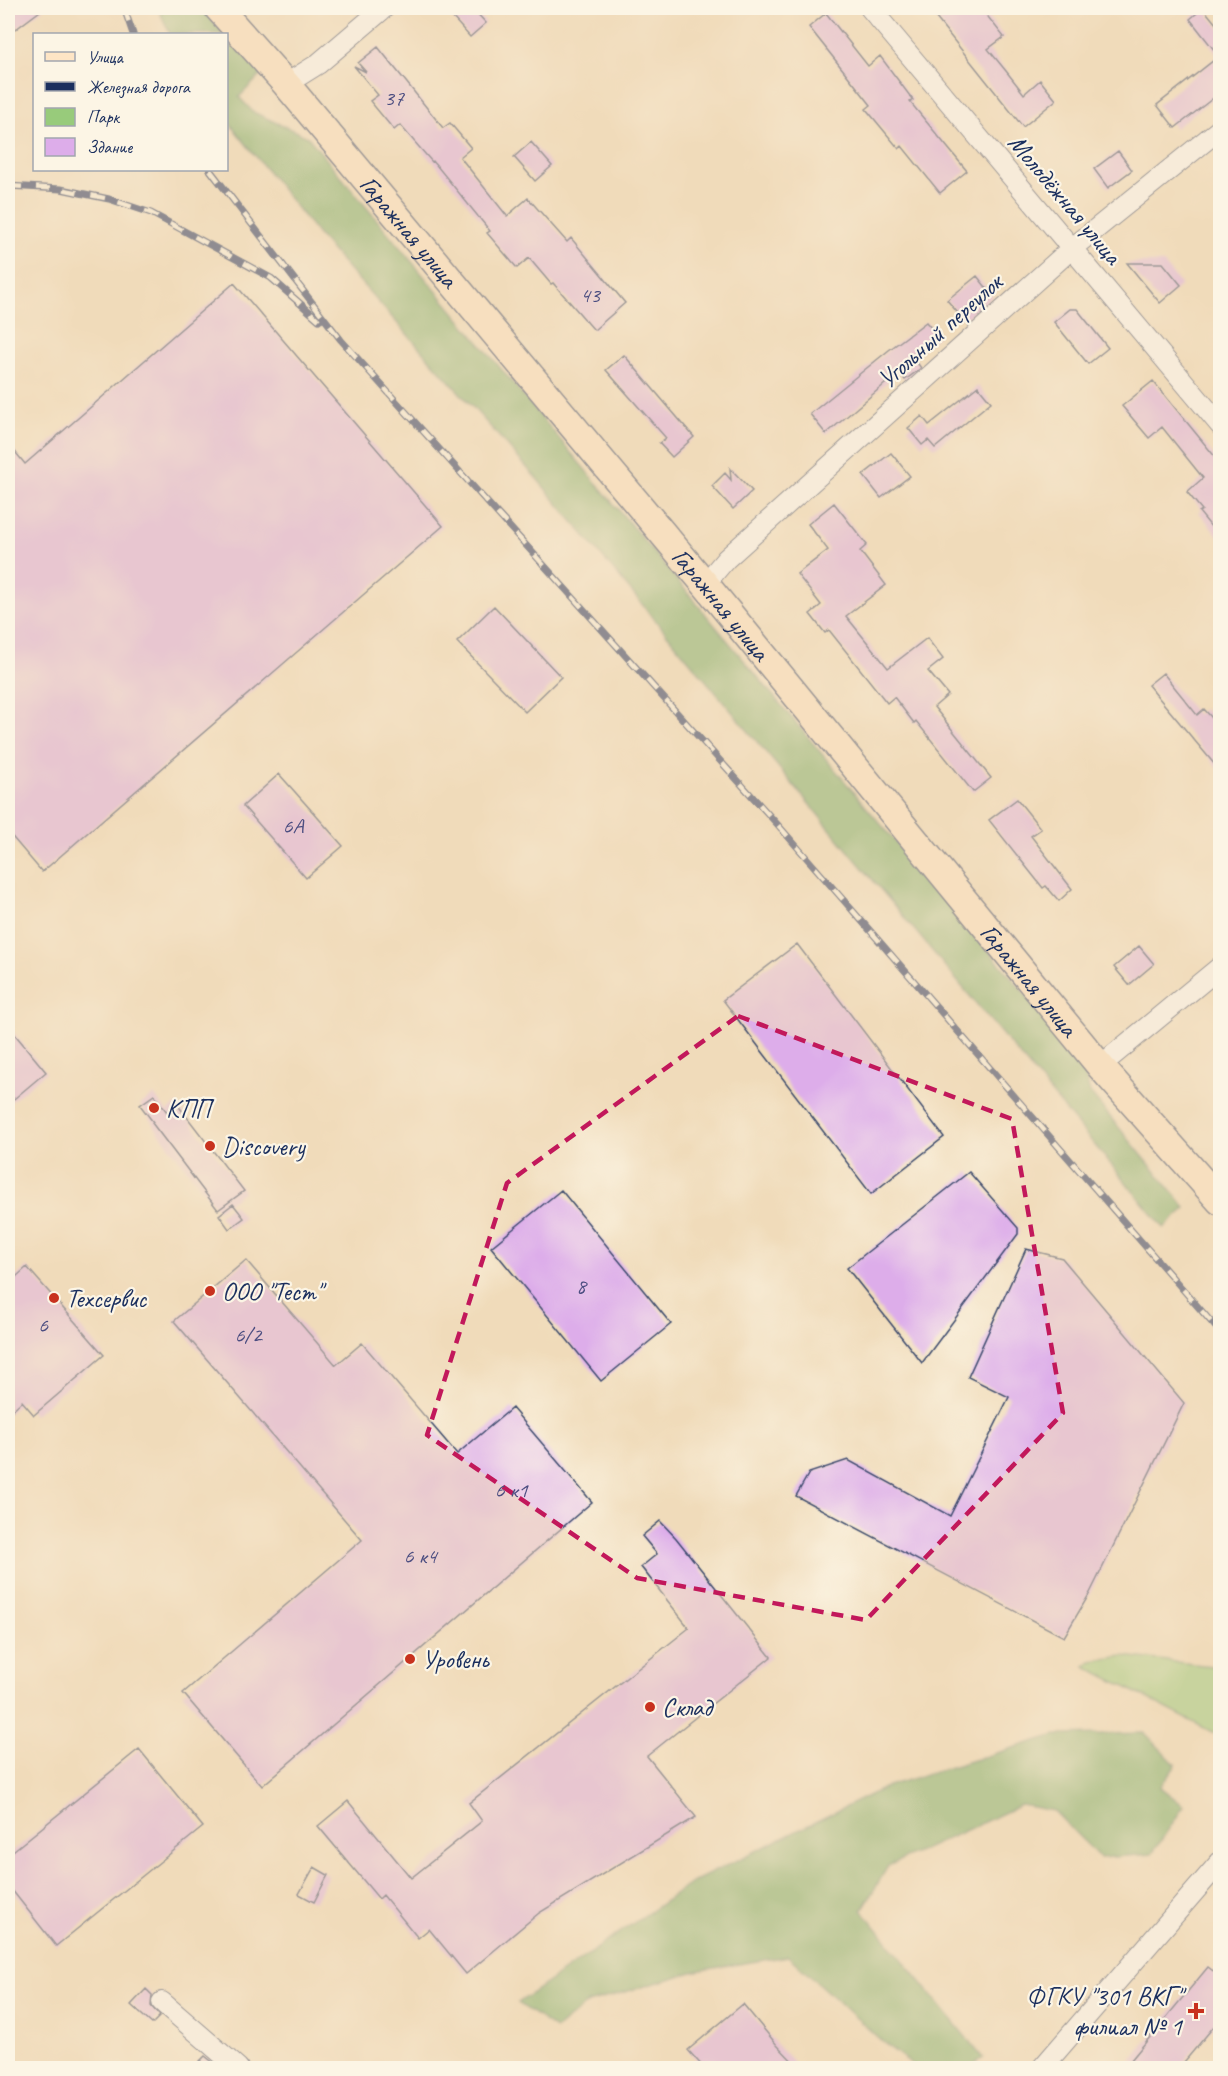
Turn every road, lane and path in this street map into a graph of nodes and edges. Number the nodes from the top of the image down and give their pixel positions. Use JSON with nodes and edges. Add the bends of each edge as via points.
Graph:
{"nodes":[{"id":1,"x":218,"y":8,"type":"edge"},
{"id":2,"x":384,"y":8,"type":"edge"},
{"id":3,"x":870,"y":8,"type":"edge"},
{"id":4,"x":286,"y":84,"type":"junction"},
{"id":5,"x":1221,"y":129,"type":"edge"},
{"id":6,"x":1071,"y":249,"type":"junction"},
{"id":7,"x":1221,"y":425,"type":"edge"},
{"id":8,"x":705,"y":584,"type":"junction"},
{"id":9,"x":1221,"y":967,"type":"edge"},
{"id":10,"x":1100,"y":1066,"type":"junction"},
{"id":11,"x":1221,"y":1201,"type":"edge"},
{"id":12,"x":1221,"y":1862,"type":"edge"},
{"id":13,"x":162,"y":2002,"type":"dead end"},
{"id":14,"x":238,"y":2068,"type":"edge"},
{"id":15,"x":1042,"y":2068,"type":"edge"}],
"edges":[{"from":1,"to":4,"type":"street","name":"Гаражная улица"},
{"from":2,"to":4,"type":"street","via":[[318,64]]},
{"from":3,"to":6,"type":"street","name":"Молодёжная улица"},
{"from":4,"to":8,"type":"street","name":"Гаражная улица"},
{"from":5,"to":6,"type":"street","name":"Угольный переулок"},
{"from":6,"to":7,"type":"street","name":"Молодёжная улица"},
{"from":6,"to":8,"type":"street","name":"Угольный переулок","via":[[726,559]]},
{"from":8,"to":10,"type":"street","name":"Гаражная улица"},
{"from":9,"to":10,"type":"street"},
{"from":10,"to":11,"type":"street","name":"Гаражная улица"},
{"from":12,"to":15,"type":"street"},
{"from":13,"to":14,"type":"street"}]}
